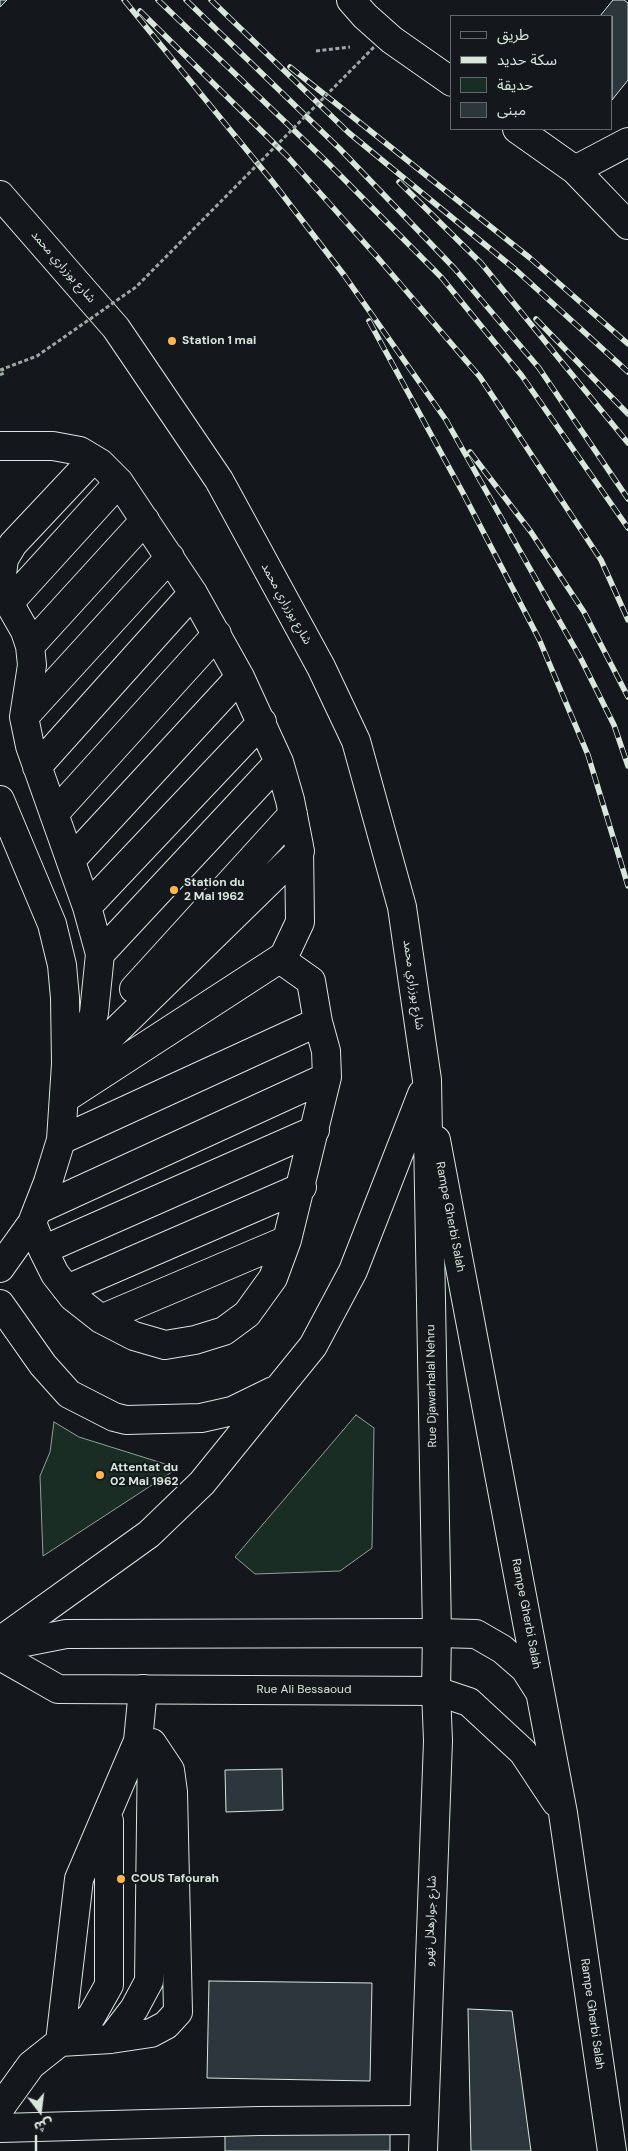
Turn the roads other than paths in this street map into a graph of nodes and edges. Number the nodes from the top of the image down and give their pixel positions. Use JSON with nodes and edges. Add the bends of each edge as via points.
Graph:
{"nodes":[{"id":1,"x":351,"y":0,"type":"edge"},
{"id":2,"x":450,"y":81,"type":"edge"},
{"id":3,"x":518,"y":130,"type":"edge"},
{"id":4,"x":628,"y":142,"type":"edge"},
{"id":5,"x":575,"y":170,"type":"junction"},
{"id":6,"x":0,"y":195,"type":"edge"},
{"id":7,"x":628,"y":225,"type":"edge"},
{"id":8,"x":0,"y":446,"type":"edge"},
{"id":9,"x":93,"y":459,"type":"junction"},
{"id":10,"x":119,"y":482,"type":"junction"},
{"id":11,"x":145,"y":520,"type":"junction"},
{"id":12,"x":170,"y":557,"type":"junction"},
{"id":13,"x":193,"y":593,"type":"junction"},
{"id":14,"x":8,"y":603,"type":"junction"},
{"id":15,"x":217,"y":634,"type":"junction"},
{"id":16,"x":30,"y":646,"type":"junction"},
{"id":17,"x":240,"y":677,"type":"junction"},
{"id":18,"x":24,"y":717,"type":"junction"},
{"id":19,"x":262,"y":722,"type":"junction"},
{"id":20,"x":279,"y":762,"type":"junction"},
{"id":21,"x":37,"y":767,"type":"junction"},
{"id":22,"x":0,"y":800,"type":"edge"},
{"id":23,"x":54,"y":814,"type":"junction"},
{"id":24,"x":292,"y":814,"type":"junction"},
{"id":25,"x":300,"y":851,"type":"junction"},
{"id":26,"x":71,"y":860,"type":"junction"},
{"id":27,"x":87,"y":907,"type":"junction"},
{"id":28,"x":100,"y":954,"type":"junction"},
{"id":29,"x":280,"y":959,"type":"junction"},
{"id":30,"x":318,"y":1022,"type":"junction"},
{"id":31,"x":85,"y":1043,"type":"junction"},
{"id":32,"x":76,"y":1070,"type":"junction"},
{"id":33,"x":327,"y":1077,"type":"junction"},
{"id":34,"x":427,"y":1080,"type":"junction"},
{"id":35,"x":64,"y":1099,"type":"junction"},
{"id":36,"x":315,"y":1130,"type":"junction"},
{"id":37,"x":61,"y":1140,"type":"junction"},
{"id":38,"x":302,"y":1187,"type":"junction"},
{"id":39,"x":35,"y":1217,"type":"junction"},
{"id":40,"x":288,"y":1240,"type":"junction"},
{"id":41,"x":43,"y":1250,"type":"junction"},
{"id":42,"x":0,"y":1268,"type":"edge"},
{"id":43,"x":66,"y":1289,"type":"junction"},
{"id":44,"x":0,"y":1304,"type":"edge"},
{"id":45,"x":101,"y":1319,"type":"junction"},
{"id":46,"x":280,"y":1387,"type":"junction"},
{"id":47,"x":437,"y":1633,"type":"junction"},
{"id":48,"x":0,"y":1641,"type":"edge"},
{"id":49,"x":0,"y":1647,"type":"edge"},
{"id":50,"x":0,"y":1656,"type":"edge"},
{"id":51,"x":143,"y":1689,"type":"junction"},
{"id":52,"x":436,"y":1691,"type":"junction"},
{"id":53,"x":542,"y":1694,"type":"junction"},
{"id":54,"x":145,"y":1742,"type":"junction"},
{"id":55,"x":109,"y":1808,"type":"junction"},
{"id":56,"x":563,"y":1813,"type":"junction"},
{"id":57,"x":111,"y":2039,"type":"junction"},
{"id":58,"x":60,"y":2042,"type":"junction"},
{"id":59,"x":0,"y":2108,"type":"edge"},
{"id":60,"x":423,"y":2120,"type":"junction"},
{"id":61,"x":0,"y":2128,"type":"edge"},
{"id":62,"x":423,"y":2151,"type":"edge"},
{"id":63,"x":612,"y":2151,"type":"edge"}],
"edges":[{"from":1,"to":2,"type":"main road","via":[[392,40]]},
{"from":3,"to":5,"type":"main road"},
{"from":4,"to":5,"type":"main road"},
{"from":5,"to":7,"type":"main road"},
{"from":6,"to":34,"type":"main road","name":"شارع بوزراري محمد","via":[[116,328],[145,370],[219,480],[321,667],[356,741],[402,907]]},
{"from":8,"to":9,"type":"main road","via":[[53,446],[80,451]]},
{"from":9,"to":10,"type":"main road"},
{"from":9,"to":14,"type":"main road","via":[[13,544],[4,559],[1,582]]},
{"from":10,"to":11,"type":"main road"},
{"from":10,"to":14,"type":"main road"},
{"from":11,"to":12,"type":"main road"},
{"from":11,"to":16,"type":"main road"},
{"from":12,"to":13,"type":"main road"},
{"from":12,"to":18,"type":"main road"},
{"from":13,"to":15,"type":"main road"},
{"from":13,"to":21,"type":"main road"},
{"from":14,"to":16,"type":"main road"},
{"from":15,"to":17,"type":"main road"},
{"from":15,"to":23,"type":"main road"},
{"from":16,"to":18,"type":"main road","via":[[32,666]]},
{"from":17,"to":19,"type":"main road"},
{"from":17,"to":26,"type":"main road"},
{"from":18,"to":21,"type":"main road"},
{"from":19,"to":20,"type":"main road"},
{"from":19,"to":27,"type":"main road"},
{"from":20,"to":24,"type":"main road"},
{"from":20,"to":28,"type":"main road"},
{"from":21,"to":23,"type":"main road"},
{"from":22,"to":35,"type":"main road","via":[[52,924],[62,965],[65,998]]},
{"from":23,"to":26,"type":"main road"},
{"from":24,"to":25,"type":"main road"},
{"from":24,"to":31,"type":"main road"},
{"from":25,"to":29,"type":"main road","via":[[300,922]]},
{"from":25,"to":32,"type":"main road"},
{"from":26,"to":27,"type":"main road"},
{"from":27,"to":28,"type":"main road"},
{"from":28,"to":31,"type":"main road","via":[[94,1013]]},
{"from":29,"to":30,"type":"main road","via":[[311,982]]},
{"from":29,"to":35,"type":"main road"},
{"from":30,"to":33,"type":"main road","via":[[326,1051]]},
{"from":30,"to":37,"type":"main road"},
{"from":31,"to":32,"type":"main road"},
{"from":32,"to":35,"type":"main road"},
{"from":33,"to":36,"type":"main road"},
{"from":33,"to":39,"type":"main road"},
{"from":34,"to":46,"type":"main road","via":[[353,1271],[313,1346]]},
{"from":34,"to":47,"type":"main road","name":"Rue Djawarhalal Nehru"},
{"from":34,"to":53,"type":"main road","name":"Rampe Gherbi Salah","via":[[440,1164]]},
{"from":35,"to":37,"type":"main road"},
{"from":36,"to":38,"type":"main road"},
{"from":36,"to":41,"type":"main road"},
{"from":37,"to":39,"type":"main road"},
{"from":38,"to":40,"type":"main road"},
{"from":38,"to":43,"type":"main road"},
{"from":39,"to":41,"type":"main road"},
{"from":39,"to":42,"type":"main road"},
{"from":40,"to":45,"type":"main road"},
{"from":40,"to":45,"type":"main road","via":[[273,1278],[247,1314],[224,1331],[165,1345],[134,1336]]},
{"from":41,"to":43,"type":"main road"},
{"from":43,"to":45,"type":"main road"},
{"from":44,"to":46,"type":"main road","via":[[43,1365],[69,1394],[114,1417],[126,1420],[201,1418],[232,1411]]},
{"from":46,"to":48,"type":"main road","via":[[202,1483],[149,1534]]},
{"from":47,"to":49,"type":"main road","via":[[66,1634]]},
{"from":47,"to":52,"type":"main road","name":"Rue Djawarhalal Nehru"},
{"from":47,"to":53,"type":"main road","via":[[476,1634],[502,1649],[525,1669]]},
{"from":50,"to":51,"type":"main road","name":"Rue Ali Bessaoud","via":[[58,1689]]},
{"from":51,"to":52,"type":"main road","name":"Rue Ali Bessaoud"},
{"from":51,"to":54,"type":"main road"},
{"from":52,"to":56,"type":"main road","name":"Rue Ali Bessaoud","via":[[469,1702],[523,1752]]},
{"from":52,"to":60,"type":"main road","name":"شارع جوارهلال نهرو","via":[[438,1741]]},
{"from":53,"to":56,"type":"main road","name":"Rampe Gherbi Salah"},
{"from":54,"to":55,"type":"main road"},
{"from":54,"to":57,"type":"main road","via":[[149,1981],[134,2009]]},
{"from":54,"to":57,"type":"main road","via":[[170,1770],[173,1792],[178,2012],[166,2025],[151,2033]]},
{"from":55,"to":58,"type":"main road","via":[[79,1879]]},
{"from":55,"to":58,"type":"main road","via":[[109,1985],[91,2017]]},
{"from":56,"to":63,"type":"main road","name":"Rampe Gherbi Salah"},
{"from":57,"to":58,"type":"main road"},
{"from":58,"to":59,"type":"main road","via":[[31,2065]]},
{"from":60,"to":61,"type":"main road","via":[[346,2126]]},
{"from":60,"to":62,"type":"main road","name":"شارع جوارهلال نهرو"}]}
